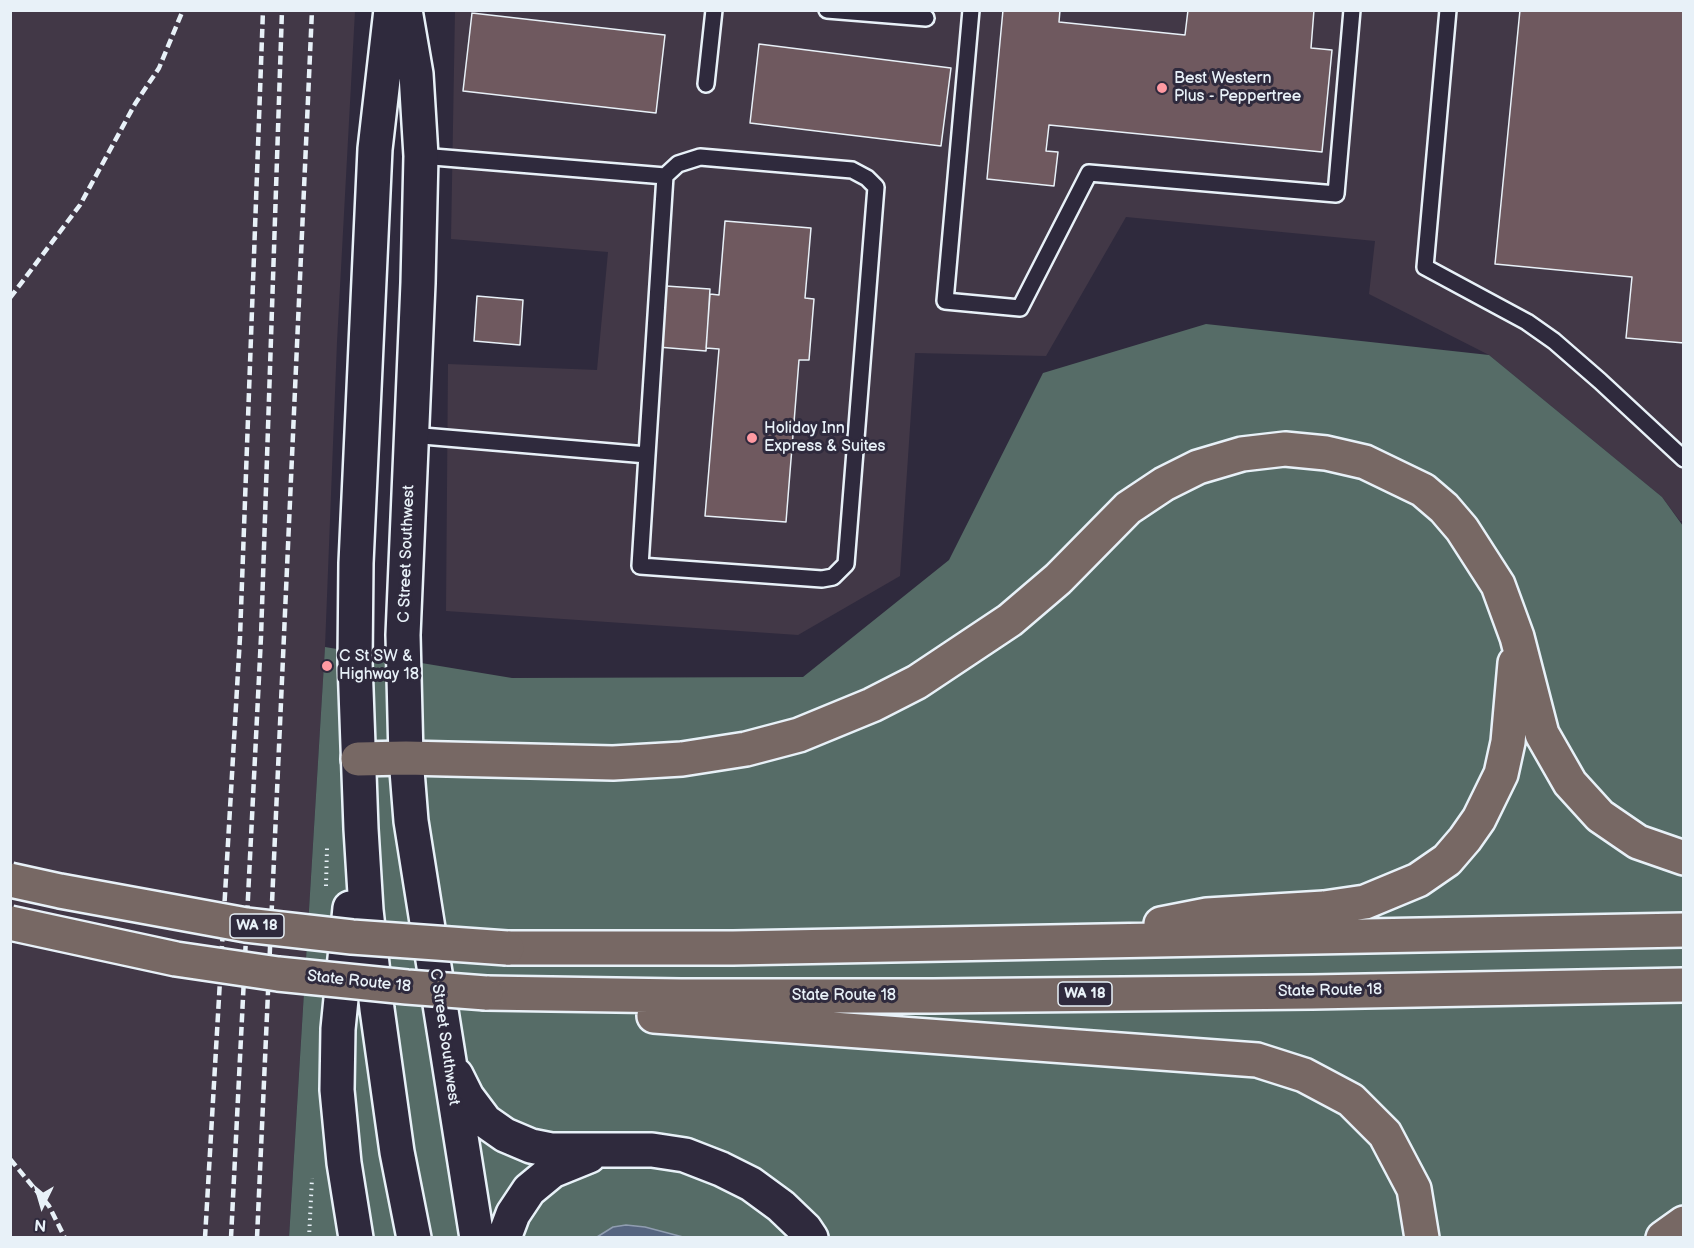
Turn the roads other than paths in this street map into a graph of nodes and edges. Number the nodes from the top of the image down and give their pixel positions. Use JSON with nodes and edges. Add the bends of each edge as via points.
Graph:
{"nodes":[{"id":1,"x":391,"y":10,"type":"edge"},
{"id":2,"x":405,"y":10,"type":"edge"},
{"id":3,"x":714,"y":10,"type":"edge"},
{"id":4,"x":827,"y":10,"type":"edge"},
{"id":5,"x":971,"y":10,"type":"edge"},
{"id":6,"x":1352,"y":10,"type":"edge"},
{"id":7,"x":1448,"y":10,"type":"edge"},
{"id":8,"x":926,"y":18,"type":"dead end"},
{"id":9,"x":706,"y":84,"type":"dead end"},
{"id":10,"x":421,"y":156,"type":"junction"},
{"id":11,"x":665,"y":176,"type":"junction"},
{"id":12,"x":411,"y":435,"type":"junction"},
{"id":13,"x":647,"y":455,"type":"junction"},
{"id":14,"x":1683,"y":459,"type":"edge"},
{"id":15,"x":1517,"y":637,"type":"junction"},
{"id":16,"x":406,"y":758,"type":"junction"},
{"id":17,"x":358,"y":759,"type":"junction"},
{"id":18,"x":361,"y":829,"type":"junction"},
{"id":19,"x":1683,"y":858,"type":"edge"},
{"id":20,"x":10,"y":880,"type":"edge"},
{"id":21,"x":10,"y":923,"type":"edge"},
{"id":22,"x":1683,"y":930,"type":"edge"},
{"id":23,"x":1080,"y":941,"type":"junction"},
{"id":24,"x":1683,"y":985,"type":"edge"},
{"id":25,"x":486,"y":993,"type":"junction"},
{"id":26,"x":447,"y":1055,"type":"junction"},
{"id":27,"x":605,"y":1150,"type":"junction"},
{"id":28,"x":1683,"y":1223,"type":"edge"},
{"id":29,"x":356,"y":1238,"type":"edge"},
{"id":30,"x":414,"y":1238,"type":"edge"},
{"id":31,"x":477,"y":1238,"type":"edge"},
{"id":32,"x":504,"y":1238,"type":"edge"},
{"id":33,"x":811,"y":1238,"type":"edge"},
{"id":34,"x":1422,"y":1238,"type":"edge"},
{"id":35,"x":1663,"y":1238,"type":"edge"}],
"edges":[{"from":1,"to":17,"type":"main road","via":[[375,149],[356,563]]},
{"from":2,"to":10,"type":"main road","name":"C Street Southwest","via":[[417,74]]},
{"from":3,"to":9,"type":"lane"},
{"from":4,"to":8,"type":"lane"},
{"from":5,"to":6,"type":"lane","via":[[945,301],[1020,308],[1089,172],[1336,194]]},
{"from":7,"to":14,"type":"lane","via":[[1425,267],[1527,321],[1554,340]]},
{"from":10,"to":11,"type":"lane"},
{"from":10,"to":12,"type":"main road","name":"C Street Southwest"},
{"from":11,"to":13,"type":"lane"},
{"from":11,"to":13,"type":"lane","via":[[678,164],[700,157],[852,170],[876,187],[846,564],[833,578],[822,579],[640,566]]},
{"from":12,"to":13,"type":"lane"},
{"from":12,"to":16,"type":"main road","name":"C Street Southwest","via":[[403,635]]},
{"from":15,"to":16,"type":"highway","via":[[1485,562],[1444,508],[1423,490],[1365,462],[1326,453],[1263,451],[1198,467],[1164,484],[1128,508],[1058,579],[974,645],[908,687],[799,735],[746,749],[671,760],[551,763]]},
{"from":15,"to":19,"type":"highway","via":[[1542,734],[1570,783],[1600,816],[1638,842]]},
{"from":15,"to":23,"type":"highway","via":[[1509,732],[1501,774],[1465,839],[1446,860],[1418,880],[1365,902],[1207,915]]},
{"from":16,"to":17,"type":"highway"},
{"from":16,"to":26,"type":"main road","name":"C Street Southwest","via":[[411,821]]},
{"from":17,"to":18,"type":"main road"},
{"from":18,"to":29,"type":"main road","via":[[338,1029],[337,1090]]},
{"from":18,"to":30,"type":"main road","via":[[377,1009],[397,1152]]},
{"from":20,"to":23,"type":"highway","number":"WA 18","bridge":true,"via":[[246,925],[507,948]]},
{"from":21,"to":25,"type":"highway","name":"State Route 18","number":"WA 18","bridge":true,"via":[[177,959],[278,974]]},
{"from":22,"to":23,"type":"highway","number":"WA 18"},
{"from":24,"to":25,"type":"highway","name":"State Route 18","number":"WA 18","via":[[933,996]]},
{"from":25,"to":34,"type":"highway","via":[[602,1012],[1257,1060],[1304,1075],[1351,1100],[1384,1134],[1414,1189]]},
{"from":26,"to":27,"type":"main road","via":[[467,1097],[485,1121],[505,1135],[551,1150]]},
{"from":26,"to":31,"type":"main road","name":"C Street Southwest"},
{"from":27,"to":32,"type":"main road","via":[[552,1171],[529,1190],[513,1214]]},
{"from":27,"to":33,"type":"main road","via":[[685,1155],[721,1169],[751,1184]]},
{"from":28,"to":35,"type":"highway"}]}
